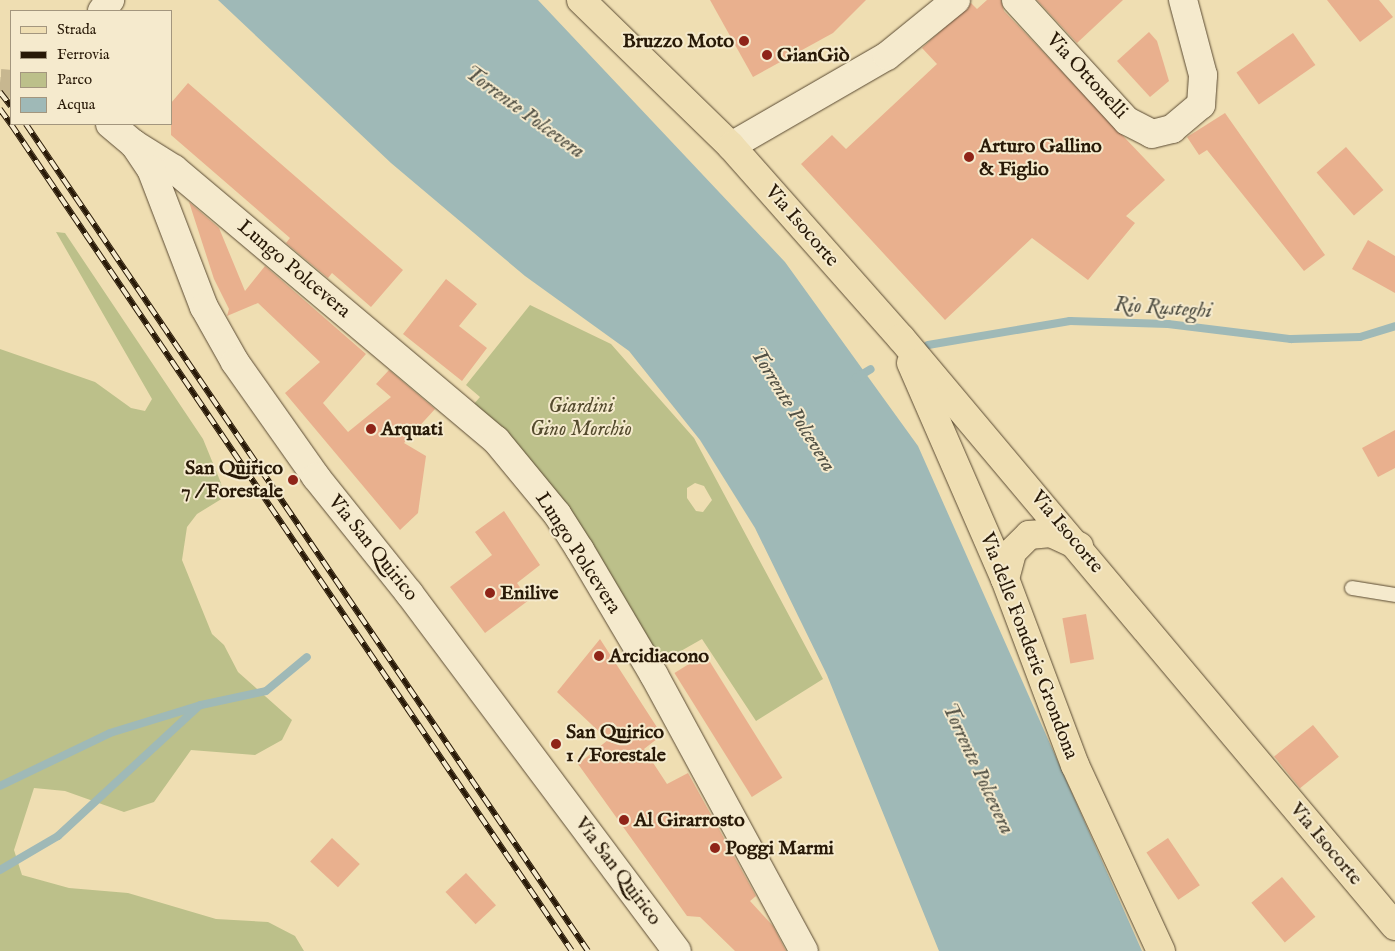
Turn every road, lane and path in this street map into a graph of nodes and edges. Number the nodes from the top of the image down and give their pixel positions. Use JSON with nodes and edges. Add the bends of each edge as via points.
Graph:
{"nodes":[{"id":1,"x":581,"y":0,"type":"edge"},
{"id":2,"x":956,"y":0,"type":"edge"},
{"id":3,"x":1016,"y":0,"type":"edge"},
{"id":4,"x":1183,"y":0,"type":"edge"},
{"id":5,"x":111,"y":125,"type":"edge"},
{"id":6,"x":134,"y":144,"type":"junction"},
{"id":7,"x":731,"y":146,"type":"junction"},
{"id":8,"x":901,"y":338,"type":"junction"},
{"id":9,"x":1080,"y":546,"type":"junction"},
{"id":10,"x":1005,"y":579,"type":"junction"},
{"id":11,"x":1352,"y":588,"type":"dead end"},
{"id":12,"x":1395,"y":595,"type":"edge"},
{"id":13,"x":1395,"y":926,"type":"edge"},
{"id":14,"x":677,"y":951,"type":"edge"},
{"id":15,"x":804,"y":951,"type":"edge"},
{"id":16,"x":1161,"y":951,"type":"edge"}],
"edges":[{"from":1,"to":7,"type":"main road","name":"Via Isocorte"},
{"from":2,"to":7,"type":"street","via":[[887,56]]},
{"from":3,"to":4,"type":"street","name":"Via Ottonelli","via":[[1127,121],[1152,134],[1172,129],[1200,105],[1203,75]]},
{"from":5,"to":6,"type":"street","name":"Via San Quirico"},
{"from":6,"to":14,"type":"street","name":"Via San Quirico","via":[[151,169],[204,307],[235,362],[316,476],[409,593]]},
{"from":6,"to":15,"type":"street","name":"Lungo Polcevera","via":[[174,169],[496,440],[557,514],[580,550],[654,675]]},
{"from":7,"to":8,"type":"main road","name":"Via Isocorte"},
{"from":8,"to":9,"type":"main road","name":"Via Isocorte"},
{"from":8,"to":10,"type":"main road","name":"Via delle Fonderie Grondona"},
{"from":9,"to":10,"type":"main road","via":[[1051,533],[1029,535],[1012,552]]},
{"from":9,"to":13,"type":"main road","name":"Via Isocorte"},
{"from":10,"to":16,"type":"main road","name":"Via delle Fonderie Grondona","via":[[1075,765]]},
{"from":11,"to":12,"type":"lane"}]}
